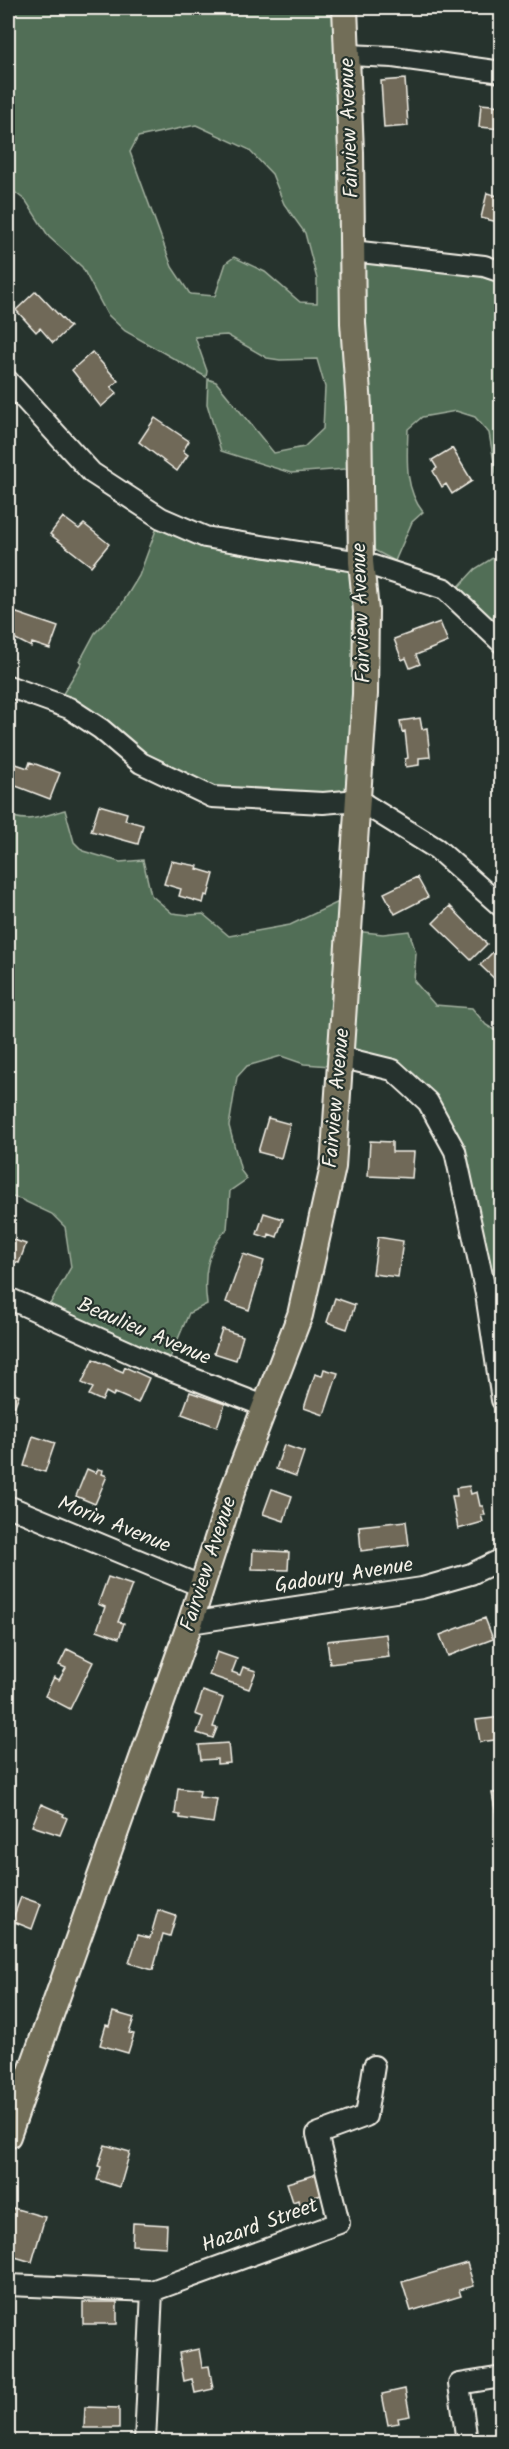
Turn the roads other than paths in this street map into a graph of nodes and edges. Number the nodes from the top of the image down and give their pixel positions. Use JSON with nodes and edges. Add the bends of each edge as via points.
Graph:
{"nodes":[{"id":1,"x":345,"y":8,"type":"edge"},
{"id":2,"x":348,"y":55,"type":"junction"},
{"id":3,"x":501,"y":72,"type":"edge"},
{"id":4,"x":352,"y":252,"type":"junction"},
{"id":5,"x":501,"y":272,"type":"edge"},
{"id":6,"x":8,"y":381,"type":"edge"},
{"id":7,"x":361,"y":562,"type":"junction"},
{"id":8,"x":501,"y":643,"type":"edge"},
{"id":9,"x":8,"y":686,"type":"edge"},
{"id":10,"x":358,"y":800,"type":"junction"},
{"id":11,"x":501,"y":907,"type":"edge"},
{"id":12,"x":340,"y":1057,"type":"junction"},
{"id":13,"x":8,"y":1298,"type":"edge"},
{"id":14,"x":501,"y":1400,"type":"edge"},
{"id":15,"x":264,"y":1406,"type":"junction"},
{"id":16,"x":8,"y":1506,"type":"edge"},
{"id":17,"x":501,"y":1559,"type":"edge"},
{"id":18,"x":202,"y":1587,"type":"junction"},
{"id":19,"x":190,"y":1623,"type":"junction"},
{"id":20,"x":374,"y":2066,"type":"dead end"},
{"id":21,"x":8,"y":2136,"type":"edge"},
{"id":22,"x":8,"y":2285,"type":"edge"},
{"id":23,"x":152,"y":2291,"type":"junction"},
{"id":24,"x":501,"y":2377,"type":"edge"},
{"id":25,"x":145,"y":2442,"type":"edge"},
{"id":26,"x":467,"y":2442,"type":"edge"}],
"edges":[{"from":1,"to":2,"type":"main road","name":"Fairview Avenue"},
{"from":2,"to":3,"type":"street"},
{"from":2,"to":4,"type":"main road","name":"Fairview Avenue"},
{"from":4,"to":5,"type":"street","via":[[484,266]]},
{"from":4,"to":7,"type":"main road","name":"Fairview Avenue"},
{"from":6,"to":7,"type":"street","via":[[92,473],[161,518],[205,537]]},
{"from":7,"to":8,"type":"street","via":[[445,589]]},
{"from":7,"to":10,"type":"main road","name":"Fairview Avenue","via":[[366,611],[365,694]]},
{"from":9,"to":10,"type":"street","via":[[69,708],[141,763],[212,797],[323,803]]},
{"from":10,"to":11,"type":"street","via":[[436,849]]},
{"from":10,"to":12,"type":"main road","name":"Fairview Avenue"},
{"from":12,"to":14,"type":"street","via":[[393,1070],[428,1102],[455,1151],[486,1294]]},
{"from":12,"to":15,"type":"main road","name":"Fairview Avenue","via":[[333,1167],[317,1246],[300,1315]]},
{"from":13,"to":15,"type":"street","name":"Beaulieu Avenue","via":[[158,1365]]},
{"from":15,"to":18,"type":"main road","name":"Fairview Avenue"},
{"from":16,"to":18,"type":"street","name":"Morin Avenue"},
{"from":17,"to":19,"type":"street","name":"Gadoury Avenue","via":[[471,1574],[422,1588]]},
{"from":18,"to":19,"type":"main road","name":"Fairview Avenue"},
{"from":19,"to":21,"type":"main road","name":"Fairview Avenue"},
{"from":20,"to":23,"type":"street","name":"Hazard Street","via":[[366,2116],[317,2134],[339,2223]]},
{"from":22,"to":23,"type":"street","name":"Hazard Street"},
{"from":23,"to":25,"type":"street"},
{"from":24,"to":26,"type":"street","via":[[459,2384]]}]}
